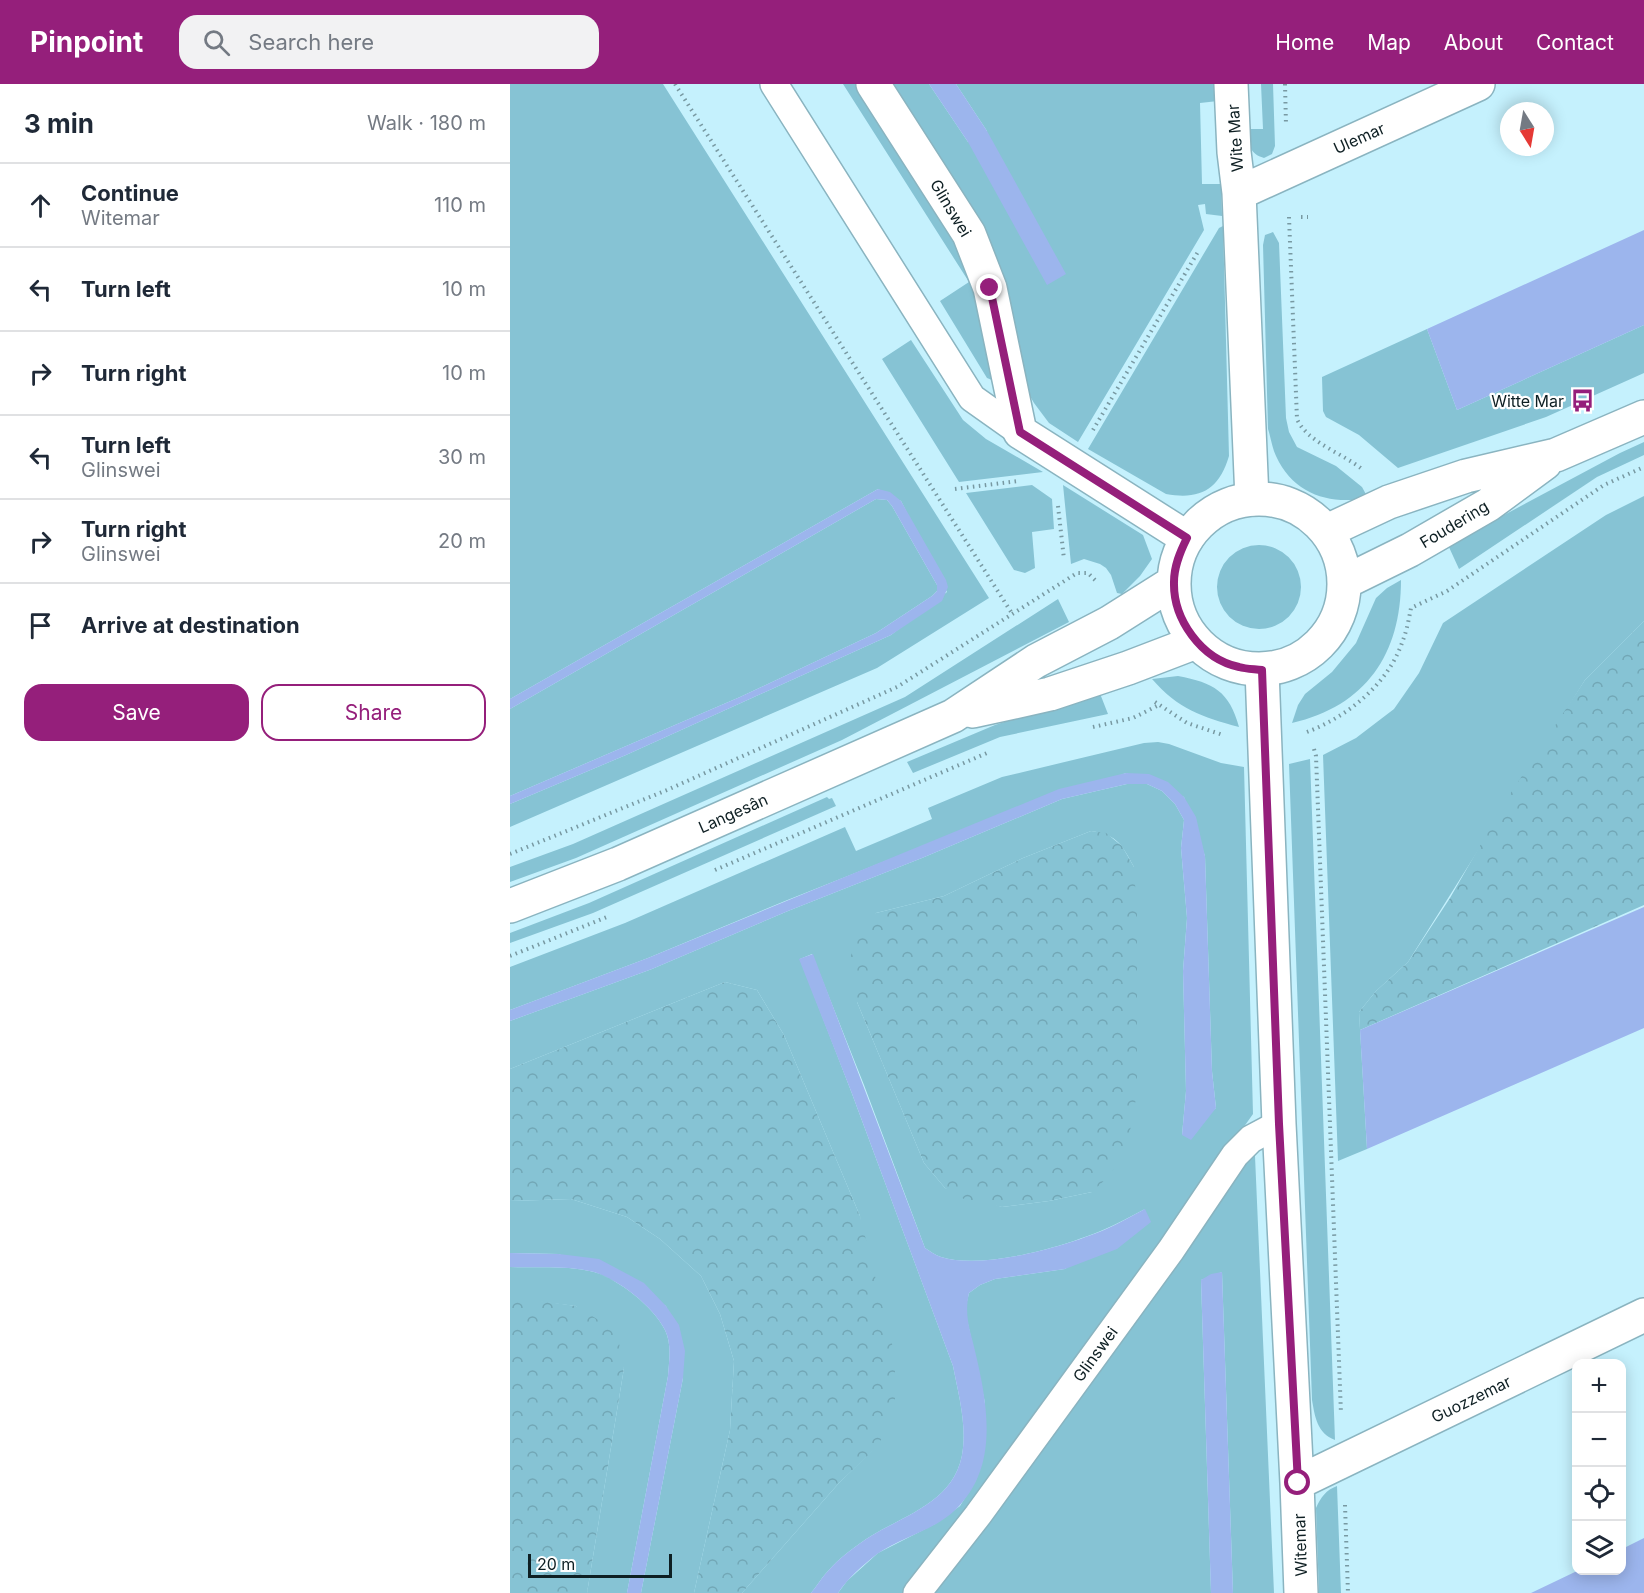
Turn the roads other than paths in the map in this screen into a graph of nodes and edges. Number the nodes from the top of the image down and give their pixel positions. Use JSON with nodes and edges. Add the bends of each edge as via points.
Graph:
{"nodes":[{"id":1,"x":774,"y":84,"type":"edge"},
{"id":2,"x":873,"y":84,"type":"edge"},
{"id":3,"x":1232,"y":84,"type":"edge"},
{"id":4,"x":1478,"y":84,"type":"edge"},
{"id":5,"x":1239,"y":193,"type":"junction"},
{"id":6,"x":1644,"y":417,"type":"edge"},
{"id":7,"x":1020,"y":432,"type":"junction"},
{"id":8,"x":1556,"y":455,"type":"junction"},
{"id":9,"x":1252,"y":499,"type":"junction"},
{"id":10,"x":1327,"y":531,"type":"junction"},
{"id":11,"x":1187,"y":538,"type":"junction"},
{"id":12,"x":1173,"y":582,"type":"junction"},
{"id":13,"x":1345,"y":582,"type":"junction"},
{"id":14,"x":1196,"y":642,"type":"junction"},
{"id":15,"x":1262,"y":670,"type":"junction"},
{"id":16,"x":953,"y":716,"type":"junction"},
{"id":17,"x":510,"y":906,"type":"edge"},
{"id":18,"x":1279,"y":1124,"type":"junction"},
{"id":19,"x":1644,"y":1315,"type":"edge"},
{"id":20,"x":1298,"y":1483,"type":"junction"},
{"id":21,"x":917,"y":1593,"type":"edge"},
{"id":22,"x":1301,"y":1593,"type":"edge"}],
"edges":[{"from":1,"to":7,"type":"lane","via":[[972,398]]},
{"from":2,"to":7,"type":"street","name":"Glinswei","via":[[969,234],[990,288]]},
{"from":3,"to":5,"type":"street","name":"Wite Mar"},
{"from":4,"to":5,"type":"street","name":"Ulemar"},
{"from":5,"to":9,"type":"street","name":"Wite Mar"},
{"from":6,"to":8,"type":"street","name":"Foudering"},
{"from":7,"to":11,"type":"street"},
{"from":8,"to":10,"type":"street","name":"Foudering","via":[[1466,476],[1389,502]]},
{"from":8,"to":13,"type":"street","name":"Foudering","via":[[1488,505]]},
{"from":9,"to":10,"type":"street","via":[[1280,501],[1306,512]]},
{"from":9,"to":11,"type":"street","via":[[1227,505],[1204,518]]},
{"from":10,"to":13,"type":"street","via":[[1340,555]]},
{"from":11,"to":12,"type":"street","via":[[1177,559]]},
{"from":12,"to":14,"type":"street","via":[[1179,614]]},
{"from":12,"to":16,"type":"street","name":"Langesân","via":[[1036,661]]},
{"from":13,"to":15,"type":"street","via":[[1341,608],[1330,633],[1311,652],[1288,665]]},
{"from":14,"to":15,"type":"street","via":[[1215,658],[1237,667]]},
{"from":14,"to":16,"type":"street","name":"Langesân","via":[[1050,694]]},
{"from":15,"to":18,"type":"street","name":"Witemar"},
{"from":16,"to":17,"type":"street","name":"Langesân","via":[[618,864]]},
{"from":18,"to":20,"type":"street","name":"Witemar"},
{"from":18,"to":21,"type":"lane","name":"Glinswei","via":[[1251,1138],[1235,1155],[1171,1250]]},
{"from":19,"to":20,"type":"street","name":"Guozzemar"},
{"from":20,"to":22,"type":"street","name":"Witemar"}]}
